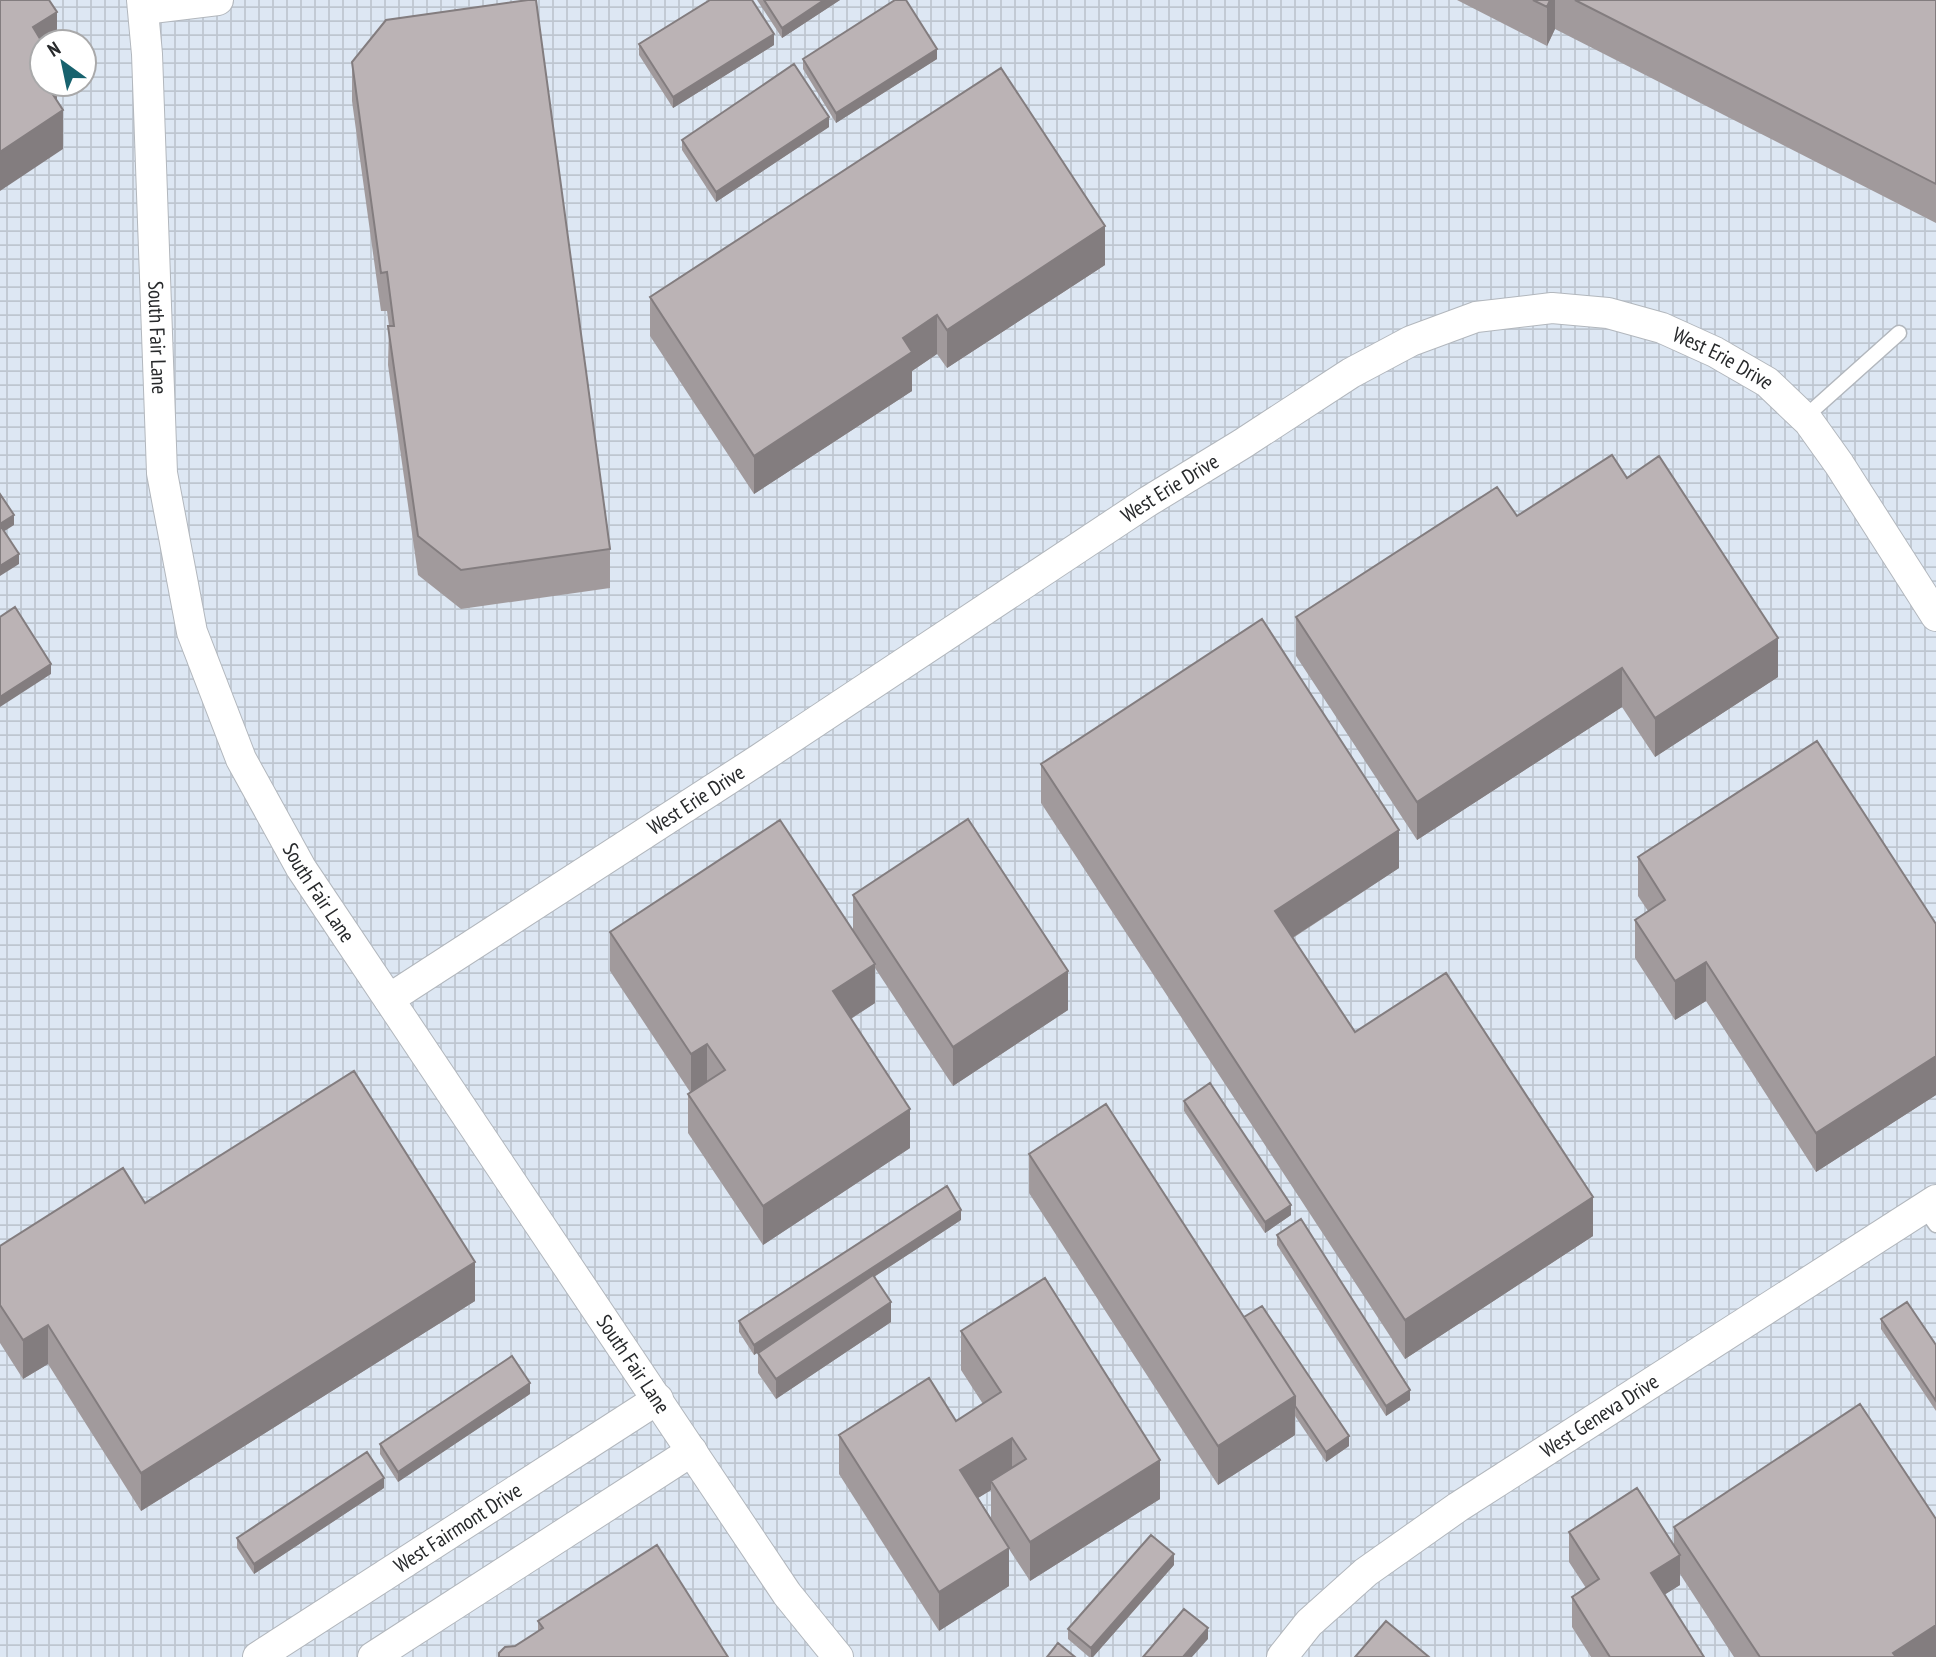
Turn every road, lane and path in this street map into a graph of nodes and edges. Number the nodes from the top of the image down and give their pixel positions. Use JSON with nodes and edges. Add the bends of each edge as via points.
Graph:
{"nodes":[{"id":1,"x":218,"y":0,"type":"edge"},
{"id":2,"x":143,"y":4,"type":"edge"},
{"id":3,"x":1899,"y":333,"type":"dead end"},
{"id":4,"x":1804,"y":418,"type":"junction"},
{"id":5,"x":1933,"y":604,"type":"edge"},
{"id":6,"x":389,"y":999,"type":"junction"},
{"id":7,"x":1932,"y":1211,"type":"edge"},
{"id":8,"x":658,"y":1399,"type":"junction"},
{"id":9,"x":692,"y":1451,"type":"junction"},
{"id":10,"x":258,"y":1657,"type":"edge"},
{"id":11,"x":373,"y":1657,"type":"edge"},
{"id":12,"x":838,"y":1657,"type":"edge"},
{"id":13,"x":1282,"y":1657,"type":"edge"}],
"edges":[{"from":1,"to":2,"type":"street"},
{"from":2,"to":6,"type":"street","name":"South Fair Lane","via":[[162,473],[192,632],[241,759],[273,821]]},
{"from":3,"to":4,"type":"lane"},
{"from":4,"to":5,"type":"street","name":"West Erie Drive"},
{"from":4,"to":6,"type":"street","name":"West Erie Drive","via":[[1767,382],[1715,352],[1662,328],[1608,313],[1552,308],[1476,317],[1411,341],[1351,373],[1147,502]]},
{"from":6,"to":8,"type":"street","name":"South Fair Lane"},
{"from":7,"to":13,"type":"street","name":"West Geneva Drive","via":[[1449,1513],[1366,1572],[1309,1623]]},
{"from":8,"to":9,"type":"street","name":"South Fair Lane"},
{"from":8,"to":10,"type":"street","name":"West Fairmont Drive"},
{"from":9,"to":11,"type":"street"},
{"from":9,"to":12,"type":"street","name":"South Fair Lane","via":[[788,1594]]}]}
